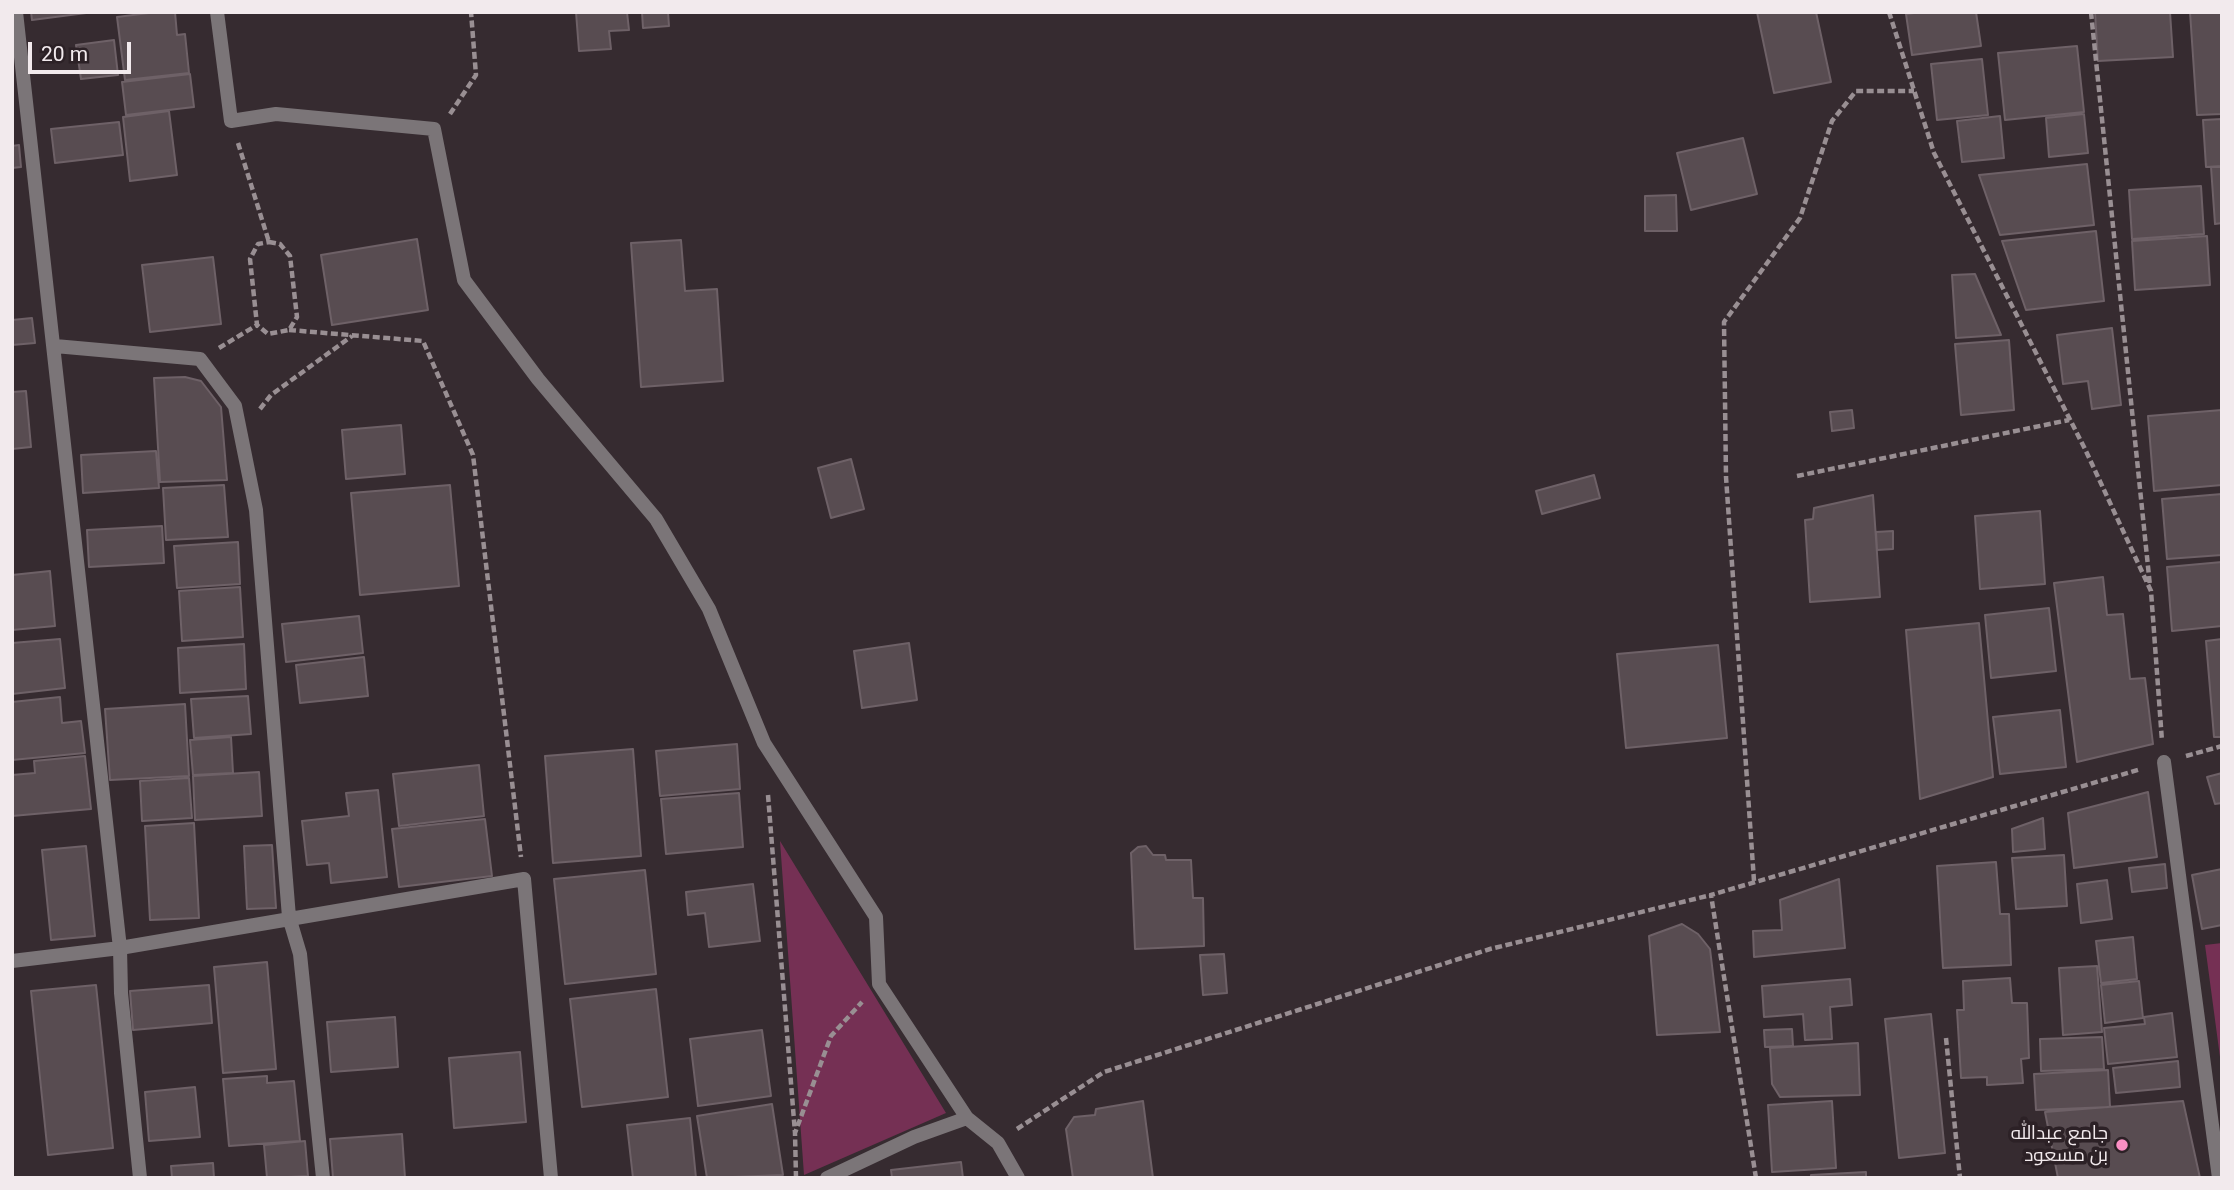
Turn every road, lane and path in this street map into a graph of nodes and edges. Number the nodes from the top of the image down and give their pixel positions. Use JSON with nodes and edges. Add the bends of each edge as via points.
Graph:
{"nodes":[{"id":1,"x":16,"y":12,"type":"edge"},
{"id":2,"x":217,"y":12,"type":"edge"},
{"id":3,"x":471,"y":12,"type":"edge"},
{"id":4,"x":1889,"y":12,"type":"edge"},
{"id":5,"x":2091,"y":12,"type":"edge"},
{"id":6,"x":1914,"y":91,"type":"junction"},
{"id":7,"x":231,"y":121,"type":"junction"},
{"id":8,"x":434,"y":129,"type":"junction"},
{"id":9,"x":269,"y":242,"type":"junction"},
{"id":10,"x":257,"y":324,"type":"junction"},
{"id":11,"x":289,"y":330,"type":"junction"},
{"id":12,"x":352,"y":335,"type":"junction"},
{"id":13,"x":55,"y":346,"type":"junction"},
{"id":14,"x":200,"y":359,"type":"junction"},
{"id":15,"x":2069,"y":420,"type":"junction"},
{"id":16,"x":241,"y":434,"type":"junction"},
{"id":17,"x":1797,"y":477,"type":"dead end"},
{"id":18,"x":2151,"y":591,"type":"junction"},
{"id":19,"x":2222,"y":746,"type":"edge"},
{"id":20,"x":2164,"y":762,"type":"junction"},
{"id":21,"x":767,"y":785,"type":"dead end"},
{"id":22,"x":524,"y":879,"type":"junction"},
{"id":23,"x":1754,"y":881,"type":"junction"},
{"id":24,"x":1711,"y":895,"type":"junction"},
{"id":25,"x":289,"y":917,"type":"junction"},
{"id":26,"x":120,"y":948,"type":"junction"},
{"id":27,"x":12,"y":961,"type":"edge"},
{"id":28,"x":879,"y":984,"type":"junction"},
{"id":29,"x":1946,"y":1038,"type":"dead end"},
{"id":30,"x":967,"y":1118,"type":"junction"},
{"id":31,"x":794,"y":1133,"type":"junction"},
{"id":32,"x":998,"y":1143,"type":"junction"},
{"id":33,"x":140,"y":1178,"type":"edge"},
{"id":34,"x":323,"y":1178,"type":"edge"},
{"id":35,"x":551,"y":1178,"type":"edge"},
{"id":36,"x":796,"y":1178,"type":"edge"},
{"id":37,"x":827,"y":1178,"type":"edge"},
{"id":38,"x":1018,"y":1178,"type":"edge"},
{"id":39,"x":1756,"y":1178,"type":"edge"},
{"id":40,"x":1959,"y":1178,"type":"edge"},
{"id":41,"x":2219,"y":1178,"type":"edge"}],
"edges":[{"from":1,"to":13,"type":"street"},
{"from":2,"to":7,"type":"street"},
{"from":3,"to":8,"type":"path","via":[[476,75],[455,110]]},
{"from":4,"to":6,"type":"path"},
{"from":5,"to":18,"type":"path"},
{"from":6,"to":15,"type":"path","via":[[1934,153]]},
{"from":6,"to":23,"type":"path","via":[[1856,91],[1832,121],[1800,219],[1724,322],[1726,477]]},
{"from":7,"to":8,"type":"street","via":[[275,114]]},
{"from":7,"to":9,"type":"path"},
{"from":8,"to":28,"type":"street","via":[[464,280],[538,379],[656,519],[709,609],[764,743],[876,917]]},
{"from":9,"to":10,"type":"path","via":[[258,244],[250,259]]},
{"from":9,"to":11,"type":"path","via":[[280,244],[290,256],[297,317]]},
{"from":10,"to":11,"type":"path","via":[[268,334]]},
{"from":10,"to":14,"type":"path"},
{"from":11,"to":12,"type":"path"},
{"from":12,"to":16,"type":"path","via":[[271,395]]},
{"from":12,"to":22,"type":"path","via":[[423,341],[473,455]]},
{"from":13,"to":14,"type":"street"},
{"from":13,"to":26,"type":"street"},
{"from":14,"to":16,"type":"street","via":[[235,406]]},
{"from":15,"to":17,"type":"path"},
{"from":15,"to":18,"type":"path"},
{"from":16,"to":25,"type":"street","via":[[256,510]]},
{"from":18,"to":20,"type":"path"},
{"from":19,"to":20,"type":"path"},
{"from":20,"to":23,"type":"path"},
{"from":20,"to":41,"type":"street"},
{"from":21,"to":31,"type":"path"},
{"from":22,"to":25,"type":"street"},
{"from":22,"to":35,"type":"street"},
{"from":23,"to":24,"type":"path"},
{"from":24,"to":32,"type":"path","via":[[1490,949],[1104,1072]]},
{"from":24,"to":39,"type":"path"},
{"from":25,"to":26,"type":"street"},
{"from":25,"to":34,"type":"street","via":[[300,954]]},
{"from":26,"to":27,"type":"street"},
{"from":26,"to":33,"type":"street"},
{"from":28,"to":30,"type":"street"},
{"from":28,"to":31,"type":"path","via":[[831,1036]]},
{"from":29,"to":40,"type":"path"},
{"from":30,"to":32,"type":"street"},
{"from":30,"to":37,"type":"street"},
{"from":31,"to":36,"type":"path"},
{"from":32,"to":38,"type":"street"}]}
